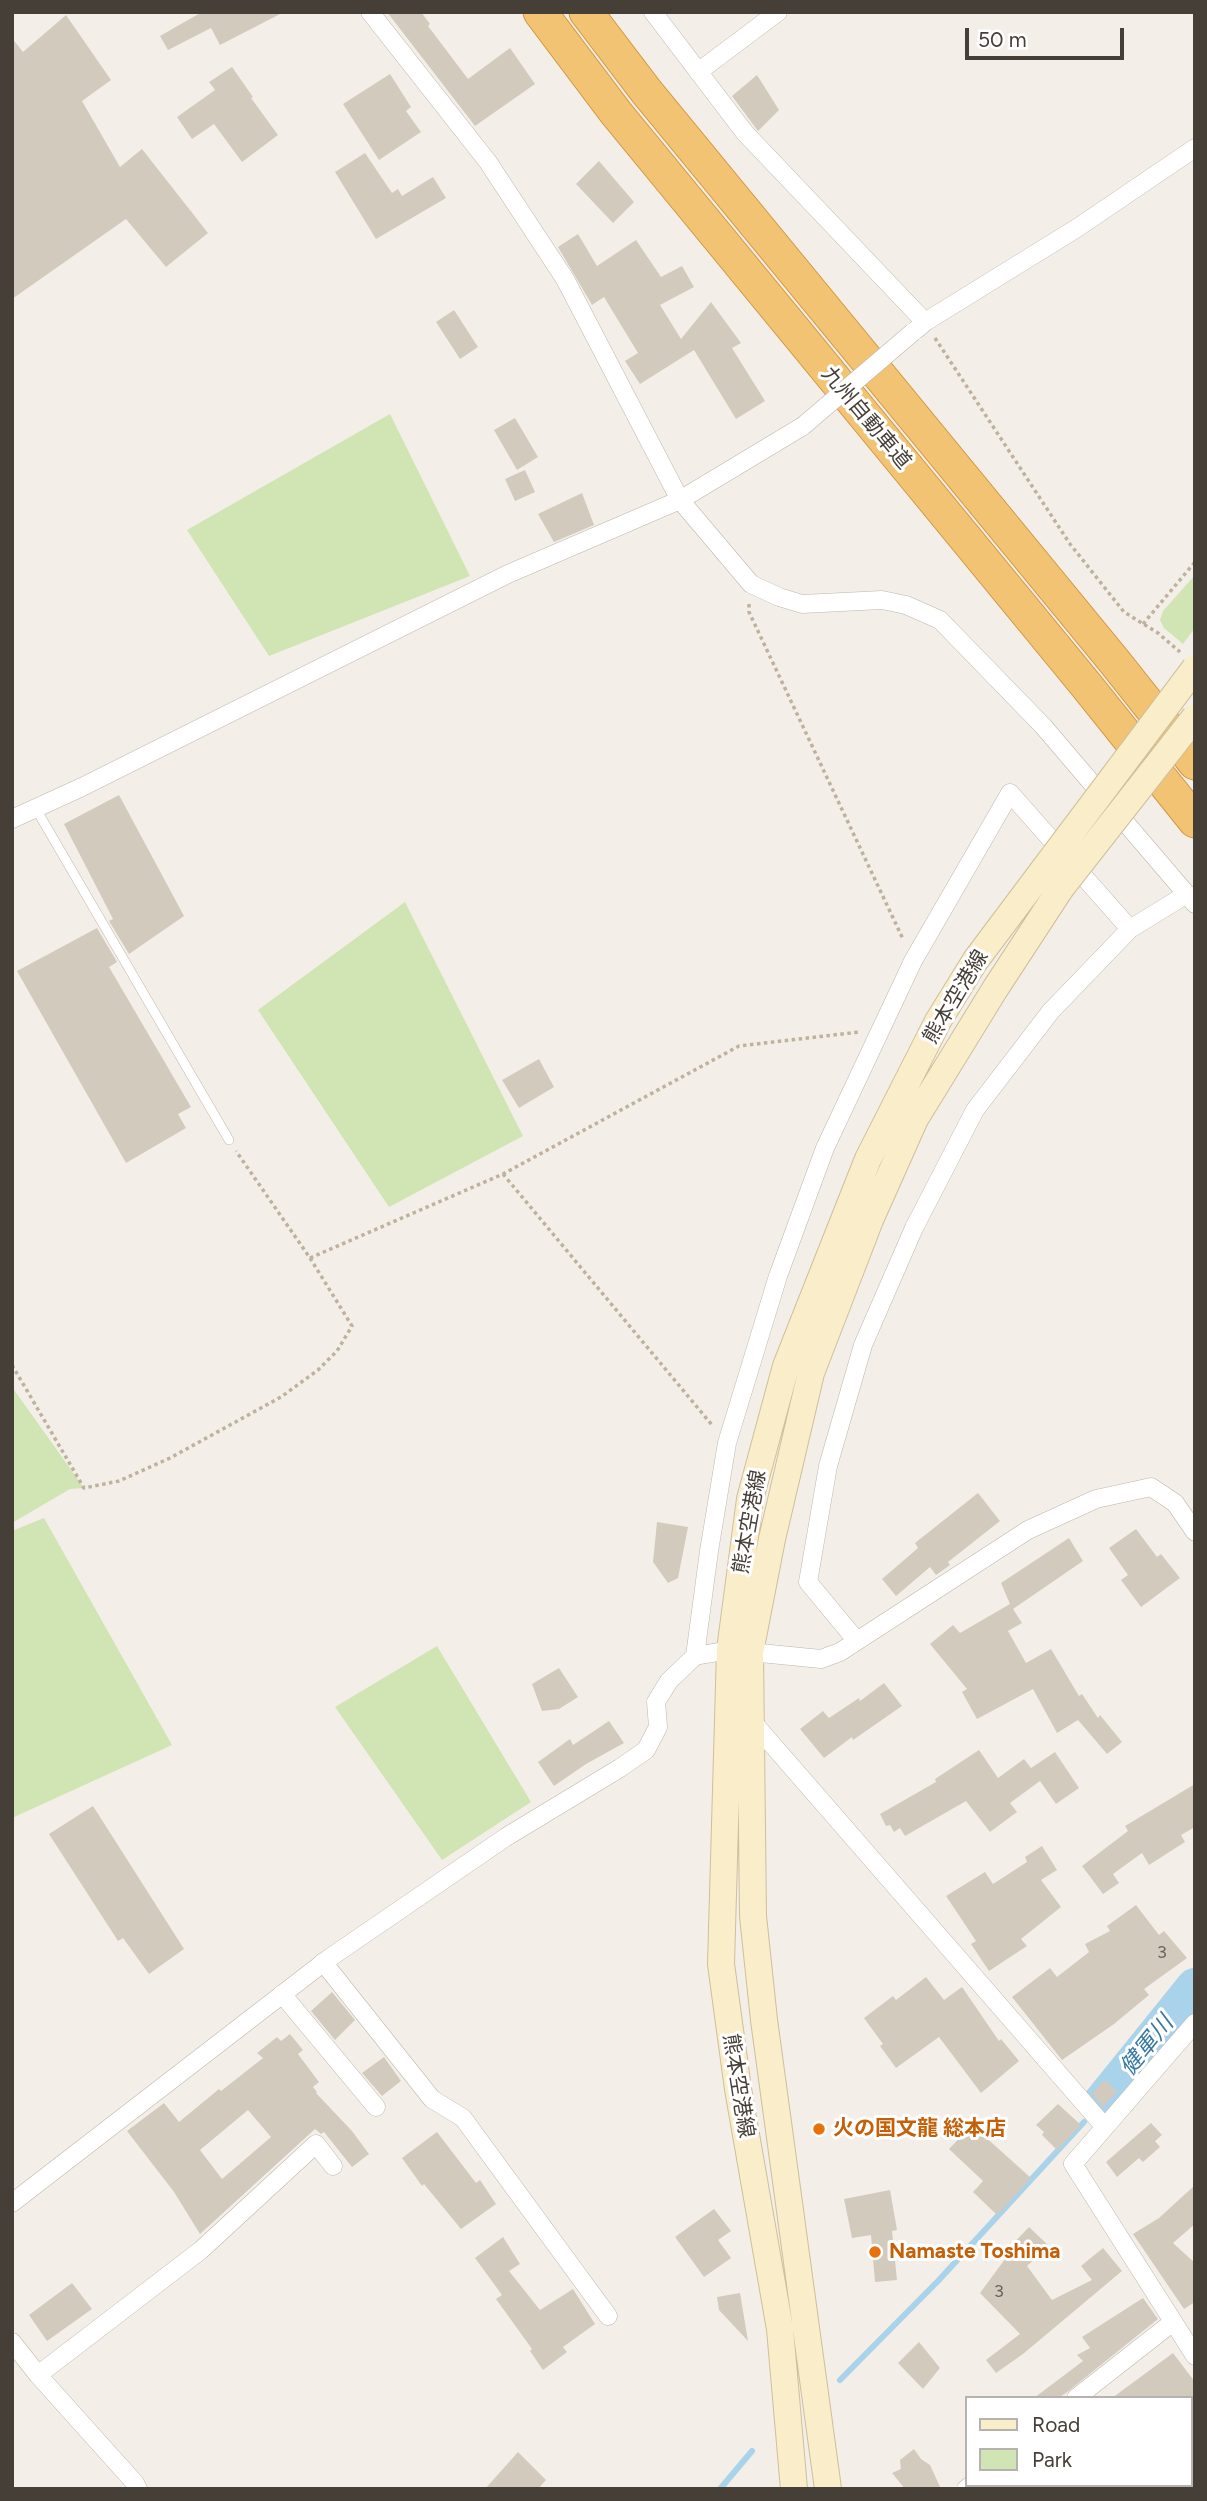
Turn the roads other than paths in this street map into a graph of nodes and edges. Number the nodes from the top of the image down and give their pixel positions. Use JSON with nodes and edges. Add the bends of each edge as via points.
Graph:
{"nodes":[{"id":1,"x":370,"y":12,"type":"edge"},
{"id":2,"x":540,"y":12,"type":"edge"},
{"id":3,"x":586,"y":12,"type":"edge"},
{"id":4,"x":653,"y":12,"type":"edge"},
{"id":5,"x":778,"y":12,"type":"edge"},
{"id":6,"x":698,"y":72,"type":"junction"},
{"id":7,"x":1195,"y":148,"type":"edge"},
{"id":8,"x":919,"y":327,"type":"junction"},
{"id":9,"x":680,"y":500,"type":"junction"},
{"id":10,"x":1191,"y":664,"type":"edge"},
{"id":11,"x":1195,"y":717,"type":"edge"},
{"id":12,"x":1195,"y":763,"type":"edge"},
{"id":13,"x":36,"y":808,"type":"junction"},
{"id":14,"x":12,"y":819,"type":"edge"},
{"id":15,"x":1195,"y":821,"type":"edge"},
{"id":16,"x":1053,"y":879,"type":"junction"},
{"id":17,"x":1191,"y":899,"type":"edge"},
{"id":18,"x":1130,"y":929,"type":"junction"},
{"id":19,"x":229,"y":1140,"type":"road end"},
{"id":20,"x":1195,"y":1532,"type":"edge"},
{"id":21,"x":856,"y":1640,"type":"junction"},
{"id":22,"x":740,"y":1651,"type":"junction"},
{"id":23,"x":695,"y":1656,"type":"junction"},
{"id":24,"x":729,"y":1700,"type":"junction"},
{"id":25,"x":749,"y":1718,"type":"junction"},
{"id":26,"x":323,"y":1962,"type":"junction"},
{"id":27,"x":282,"y":1994,"type":"junction"},
{"id":28,"x":1195,"y":2023,"type":"edge"},
{"id":29,"x":376,"y":2107,"type":"dead end"},
{"id":30,"x":1104,"y":2126,"type":"junction"},
{"id":31,"x":333,"y":2166,"type":"dead end"},
{"id":32,"x":12,"y":2203,"type":"edge"},
{"id":33,"x":608,"y":2316,"type":"dead end"},
{"id":34,"x":1173,"y":2322,"type":"junction"},
{"id":35,"x":12,"y":2342,"type":"edge"},
{"id":36,"x":1195,"y":2356,"type":"edge"},
{"id":37,"x":38,"y":2375,"type":"junction"},
{"id":38,"x":1079,"y":2396,"type":"edge"},
{"id":39,"x":138,"y":2489,"type":"edge"},
{"id":40,"x":794,"y":2489,"type":"edge"},
{"id":41,"x":828,"y":2489,"type":"edge"}],
"edges":[{"from":1,"to":9,"type":"street","via":[[488,162],[565,279]]},
{"from":2,"to":15,"type":"highway","name":"九州自動車道","via":[[616,113]]},
{"from":3,"to":12,"type":"highway","name":"九州自動車道"},
{"from":4,"to":6,"type":"street"},
{"from":5,"to":6,"type":"street"},
{"from":6,"to":8,"type":"street","via":[[745,133]]},
{"from":7,"to":8,"type":"street"},
{"from":8,"to":9,"type":"street","bridge":true,"via":[[803,426]]},
{"from":9,"to":13,"type":"street","via":[[508,574]]},
{"from":9,"to":17,"type":"street","via":[[751,584],[779,597],[802,604],[882,600],[940,620],[1043,726]]},
{"from":10,"to":16,"type":"main road","name":"熊本空港線","bridge":true},
{"from":11,"to":16,"type":"main road","name":"熊本空港線","bridge":true},
{"from":13,"to":14,"type":"street"},
{"from":13,"to":19,"type":"lane"},
{"from":16,"to":22,"type":"main road","name":"熊本空港線","via":[[975,961],[938,1021],[868,1159],[786,1366],[765,1440],[750,1499]]},
{"from":17,"to":18,"type":"street"},
{"from":18,"to":21,"type":"street","via":[[1051,1012],[975,1110],[914,1228],[863,1345],[828,1466],[808,1582]]},
{"from":18,"to":23,"type":"street","via":[[1010,793],[913,961],[825,1148],[778,1276],[727,1443]]},
{"from":20,"to":21,"type":"street","via":[[1175,1503],[1151,1487],[1096,1499],[1028,1530]]},
{"from":21,"to":22,"type":"street","via":[[821,1659]]},
{"from":22,"to":23,"type":"street"},
{"from":22,"to":24,"type":"main road","name":"熊本空港線"},
{"from":22,"to":25,"type":"main road","name":"熊本空港線"},
{"from":23,"to":26,"type":"street","via":[[669,1681],[656,1702],[658,1727],[646,1749]]},
{"from":24,"to":25,"type":"street"},
{"from":24,"to":40,"type":"main road","name":"熊本空港線","via":[[721,1964],[779,2329]]},
{"from":25,"to":30,"type":"street"},
{"from":25,"to":41,"type":"main road","name":"熊本空港線","via":[[753,1916]]},
{"from":26,"to":27,"type":"street"},
{"from":26,"to":33,"type":"street","via":[[432,2099],[463,2118]]},
{"from":27,"to":29,"type":"street"},
{"from":27,"to":32,"type":"street"},
{"from":28,"to":30,"type":"street"},
{"from":30,"to":34,"type":"street","via":[[1073,2164]]},
{"from":31,"to":37,"type":"street","via":[[316,2144],[201,2250]]},
{"from":34,"to":36,"type":"street"},
{"from":34,"to":38,"type":"street"},
{"from":35,"to":37,"type":"street"},
{"from":37,"to":39,"type":"street"}]}
